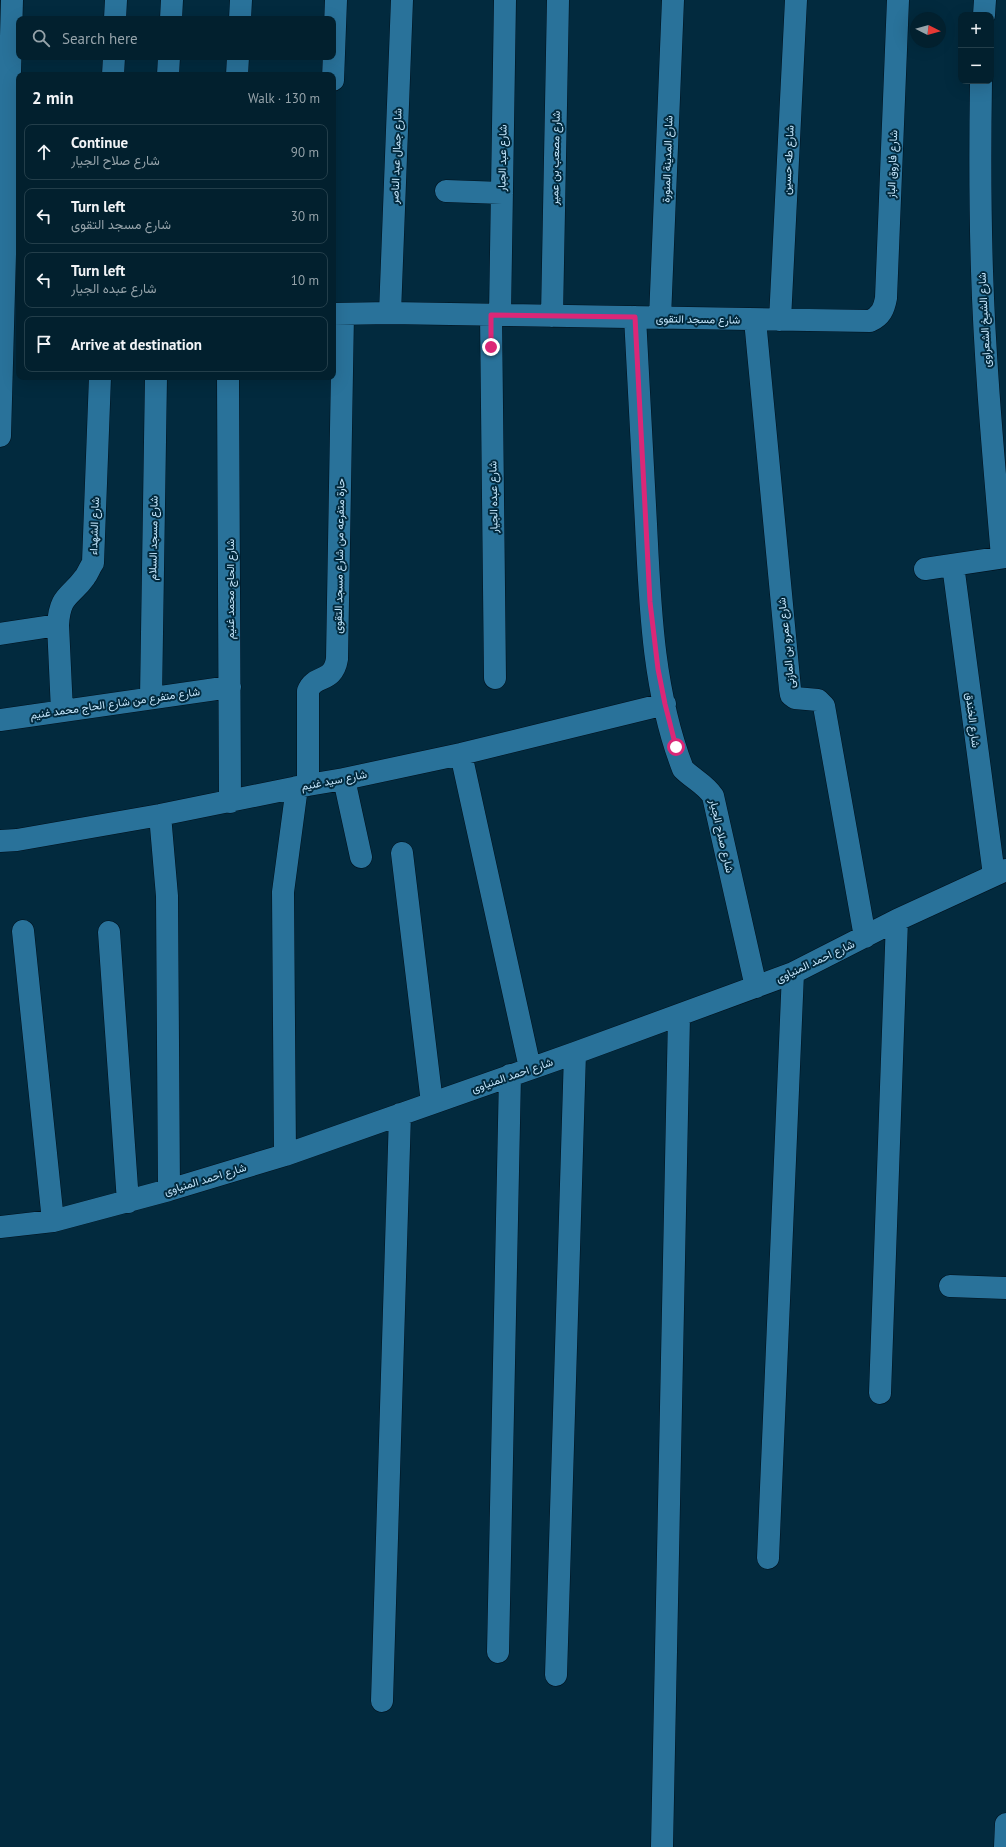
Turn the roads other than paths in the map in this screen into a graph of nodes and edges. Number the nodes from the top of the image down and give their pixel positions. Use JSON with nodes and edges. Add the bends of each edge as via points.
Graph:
{"nodes":[{"id":1,"x":12,"y":0,"type":"edge"},
{"id":2,"x":116,"y":0,"type":"edge"},
{"id":3,"x":172,"y":0,"type":"edge"},
{"id":4,"x":241,"y":0,"type":"edge"},
{"id":5,"x":336,"y":0,"type":"edge"},
{"id":6,"x":402,"y":0,"type":"edge"},
{"id":7,"x":505,"y":0,"type":"edge"},
{"id":8,"x":558,"y":0,"type":"edge"},
{"id":9,"x":673,"y":0,"type":"edge"},
{"id":10,"x":796,"y":0,"type":"edge"},
{"id":11,"x":898,"y":0,"type":"edge"},
{"id":12,"x":985,"y":0,"type":"edge"},
{"id":13,"x":984,"y":12,"type":"edge"},
{"id":14,"x":115,"y":16,"type":"edge"},
{"id":15,"x":171,"y":16,"type":"edge"},
{"id":16,"x":240,"y":16,"type":"edge"},
{"id":17,"x":335,"y":16,"type":"edge"},
{"id":18,"x":114,"y":60,"type":"edge"},
{"id":19,"x":169,"y":60,"type":"edge"},
{"id":20,"x":238,"y":60,"type":"edge"},
{"id":21,"x":334,"y":60,"type":"edge"},
{"id":22,"x":113,"y":72,"type":"edge"},
{"id":23,"x":168,"y":72,"type":"edge"},
{"id":24,"x":237,"y":72,"type":"edge"},
{"id":25,"x":333,"y":72,"type":"edge"},
{"id":26,"x":982,"y":84,"type":"edge"},
{"id":27,"x":446,"y":191,"type":"dead end"},
{"id":28,"x":502,"y":193,"type":"junction"},
{"id":29,"x":390,"y":313,"type":"junction"},
{"id":30,"x":338,"y":314,"type":"edge"},
{"id":31,"x":495,"y":315,"type":"junction"},
{"id":32,"x":552,"y":316,"type":"junction"},
{"id":33,"x":635,"y":317,"type":"junction"},
{"id":34,"x":660,"y":318,"type":"junction"},
{"id":35,"x":755,"y":320,"type":"junction"},
{"id":36,"x":780,"y":320,"type":"junction"},
{"id":37,"x":870,"y":321,"type":"joint"},
{"id":38,"x":100,"y":380,"type":"edge"},
{"id":39,"x":156,"y":380,"type":"edge"},
{"id":40,"x":228,"y":380,"type":"edge"},
{"id":41,"x":0,"y":436,"type":"edge"},
{"id":42,"x":1004,"y":557,"type":"edge"},
{"id":43,"x":953,"y":565,"type":"junction"},
{"id":44,"x":925,"y":569,"type":"dead end"},
{"id":45,"x":58,"y":625,"type":"junction"},
{"id":46,"x":0,"y":634,"type":"edge"},
{"id":47,"x":495,"y":678,"type":"dead end"},
{"id":48,"x":230,"y":687,"type":"junction"},
{"id":49,"x":151,"y":698,"type":"junction"},
{"id":50,"x":665,"y":704,"type":"junction"},
{"id":51,"x":62,"y":711,"type":"junction"},
{"id":52,"x":0,"y":720,"type":"edge"},
{"id":53,"x":461,"y":754,"type":"junction"},
{"id":54,"x":344,"y":779,"type":"junction"},
{"id":55,"x":303,"y":786,"type":"junction"},
{"id":56,"x":230,"y":802,"type":"junction"},
{"id":57,"x":160,"y":815,"type":"junction"},
{"id":58,"x":0,"y":841,"type":"edge"},
{"id":59,"x":402,"y":853,"type":"dead end"},
{"id":60,"x":361,"y":857,"type":"dead end"},
{"id":61,"x":1000,"y":873,"type":"edge"},
{"id":62,"x":897,"y":920,"type":"junction"},
{"id":63,"x":23,"y":931,"type":"dead end"},
{"id":64,"x":109,"y":932,"type":"dead end"},
{"id":65,"x":865,"y":938,"type":"junction"},
{"id":66,"x":793,"y":973,"type":"junction"},
{"id":67,"x":756,"y":987,"type":"junction"},
{"id":68,"x":679,"y":1016,"type":"junction"},
{"id":69,"x":575,"y":1053,"type":"junction"},
{"id":70,"x":520,"y":1072,"type":"junction"},
{"id":71,"x":432,"y":1104,"type":"junction"},
{"id":72,"x":400,"y":1114,"type":"junction"},
{"id":73,"x":285,"y":1155,"type":"junction"},
{"id":74,"x":169,"y":1190,"type":"junction"},
{"id":75,"x":128,"y":1202,"type":"junction"},
{"id":76,"x":53,"y":1221,"type":"junction"},
{"id":77,"x":0,"y":1227,"type":"edge"},
{"id":78,"x":950,"y":1286,"type":"dead end"},
{"id":79,"x":1006,"y":1288,"type":"edge"},
{"id":80,"x":880,"y":1393,"type":"dead end"},
{"id":81,"x":768,"y":1558,"type":"dead end"},
{"id":82,"x":498,"y":1652,"type":"dead end"},
{"id":83,"x":556,"y":1675,"type":"dead end"},
{"id":84,"x":382,"y":1701,"type":"dead end"},
{"id":85,"x":1006,"y":1824,"type":"edge"},
{"id":86,"x":662,"y":1847,"type":"edge"},
{"id":87,"x":1005,"y":1847,"type":"edge"}],
"edges":[{"from":1,"to":41,"type":"street"},
{"from":2,"to":14,"type":"street"},
{"from":3,"to":15,"type":"street"},
{"from":4,"to":16,"type":"street"},
{"from":5,"to":17,"type":"street"},
{"from":6,"to":29,"type":"street","name":"شارع جمال عبد الناصر"},
{"from":7,"to":28,"type":"street","name":"شارع عبد الجبار"},
{"from":8,"to":32,"type":"street","name":"شارع مصعب بن عمير"},
{"from":9,"to":34,"type":"street","name":"شارع المدينة المنورة"},
{"from":10,"to":36,"type":"street","name":"شارع طه حسين"},
{"from":11,"to":37,"type":"street","name":"شارع فاروق الباز","via":[[886,298],[879,317]]},
{"from":12,"to":13,"type":"street"},
{"from":18,"to":22,"type":"street"},
{"from":19,"to":23,"type":"street"},
{"from":20,"to":24,"type":"street"},
{"from":21,"to":25,"type":"street"},
{"from":26,"to":42,"type":"street","name":"شارع الشيخ الشعراوى","via":[[982,272],[988,390]]},
{"from":27,"to":28,"type":"street"},
{"from":28,"to":31,"type":"street","name":"شارع عبد الجبار"},
{"from":29,"to":30,"type":"street","name":"شارع مسجد التقوى"},
{"from":29,"to":31,"type":"street","name":"شارع مسجد التقوى"},
{"from":30,"to":55,"type":"street","name":"حارة متفرعه من شارع مسجد التقوى","via":[[337,659],[330,674],[313,682],[308,692]]},
{"from":31,"to":32,"type":"street","name":"شارع مسجد التقوى"},
{"from":31,"to":47,"type":"street","name":"شارع عبده الجيار"},
{"from":32,"to":33,"type":"street","name":"شارع مسجد التقوى"},
{"from":33,"to":34,"type":"street","name":"شارع مسجد التقوى"},
{"from":33,"to":50,"type":"street","name":"شارع صلاح الجيار","via":[[650,602],[656,657]]},
{"from":34,"to":35,"type":"street","name":"شارع مسجد التقوى"},
{"from":35,"to":36,"type":"street","name":"شارع مسجد التقوى"},
{"from":35,"to":65,"type":"street","name":"شارع عمرو بن المازنى","via":[[791,695],[795,698],[818,700],[824,706]]},
{"from":36,"to":37,"type":"street","name":"شارع مسجد التقوى"},
{"from":38,"to":45,"type":"street","name":"شارع الشهداء","via":[[93,563],[86,577],[66,596],[59,611]]},
{"from":39,"to":49,"type":"street","name":"شارع مسجد السلام"},
{"from":40,"to":48,"type":"street","name":"شارع الحاج محمد غنيم"},
{"from":42,"to":43,"type":"street"},
{"from":43,"to":44,"type":"street"},
{"from":43,"to":61,"type":"street","name":"شارع الخندق"},
{"from":45,"to":46,"type":"street"},
{"from":45,"to":51,"type":"street","name":"شارع الشهداء"},
{"from":48,"to":49,"type":"street","name":"شارع متفرع من شارع الحاج محمد غنيم"},
{"from":48,"to":56,"type":"street","name":"شارع الحاج محمد غنيم"},
{"from":49,"to":51,"type":"street","name":"شارع متفرع من شارع الحاج محمد غنيم"},
{"from":50,"to":53,"type":"street","name":"شارع سيد غنيم"},
{"from":50,"to":67,"type":"street","name":"شارع صلاح الجيار","via":[[683,769],[707,786],[713,796]]},
{"from":51,"to":52,"type":"street","name":"شارع متفرع من شارع الحاج محمد غنيم"},
{"from":53,"to":54,"type":"street","name":"شارع سيد غنيم"},
{"from":53,"to":70,"type":"street"},
{"from":54,"to":55,"type":"street","name":"شارع سيد غنيم"},
{"from":54,"to":60,"type":"street"},
{"from":55,"to":56,"type":"street","name":"شارع سيد غنيم"},
{"from":55,"to":73,"type":"street","name":"حارة متفرعه من شارع مسجد التقوى","via":[[283,892]]},
{"from":56,"to":57,"type":"street","name":"شارع سيد غنيم"},
{"from":57,"to":58,"type":"street","name":"شارع سيد غنيم"},
{"from":57,"to":74,"type":"street","via":[[167,896]]},
{"from":59,"to":71,"type":"street"},
{"from":61,"to":62,"type":"street","name":"شارع احمد المنياوى"},
{"from":62,"to":65,"type":"street","name":"شارع احمد المنياوى"},
{"from":62,"to":80,"type":"street"},
{"from":63,"to":76,"type":"street"},
{"from":64,"to":75,"type":"street"},
{"from":65,"to":66,"type":"street","name":"شارع احمد المنياوى"},
{"from":66,"to":67,"type":"street","name":"شارع احمد المنياوى"},
{"from":66,"to":81,"type":"street"},
{"from":67,"to":68,"type":"street","name":"شارع احمد المنياوى"},
{"from":68,"to":69,"type":"street","name":"شارع احمد المنياوى"},
{"from":68,"to":86,"type":"street"},
{"from":69,"to":70,"type":"street","name":"شارع احمد المنياوى"},
{"from":69,"to":83,"type":"street"},
{"from":70,"to":71,"type":"street","name":"شارع احمد المنياوى"},
{"from":70,"to":82,"type":"street"},
{"from":71,"to":72,"type":"street","name":"شارع احمد المنياوى"},
{"from":72,"to":73,"type":"street","name":"شارع احمد المنياوى"},
{"from":72,"to":84,"type":"street"},
{"from":73,"to":74,"type":"street","name":"شارع احمد المنياوى"},
{"from":74,"to":75,"type":"street","name":"شارع احمد المنياوى"},
{"from":75,"to":76,"type":"street","name":"شارع احمد المنياوى"},
{"from":76,"to":77,"type":"street","name":"شارع احمد المنياوى"},
{"from":78,"to":79,"type":"street"},
{"from":85,"to":87,"type":"street"}]}
